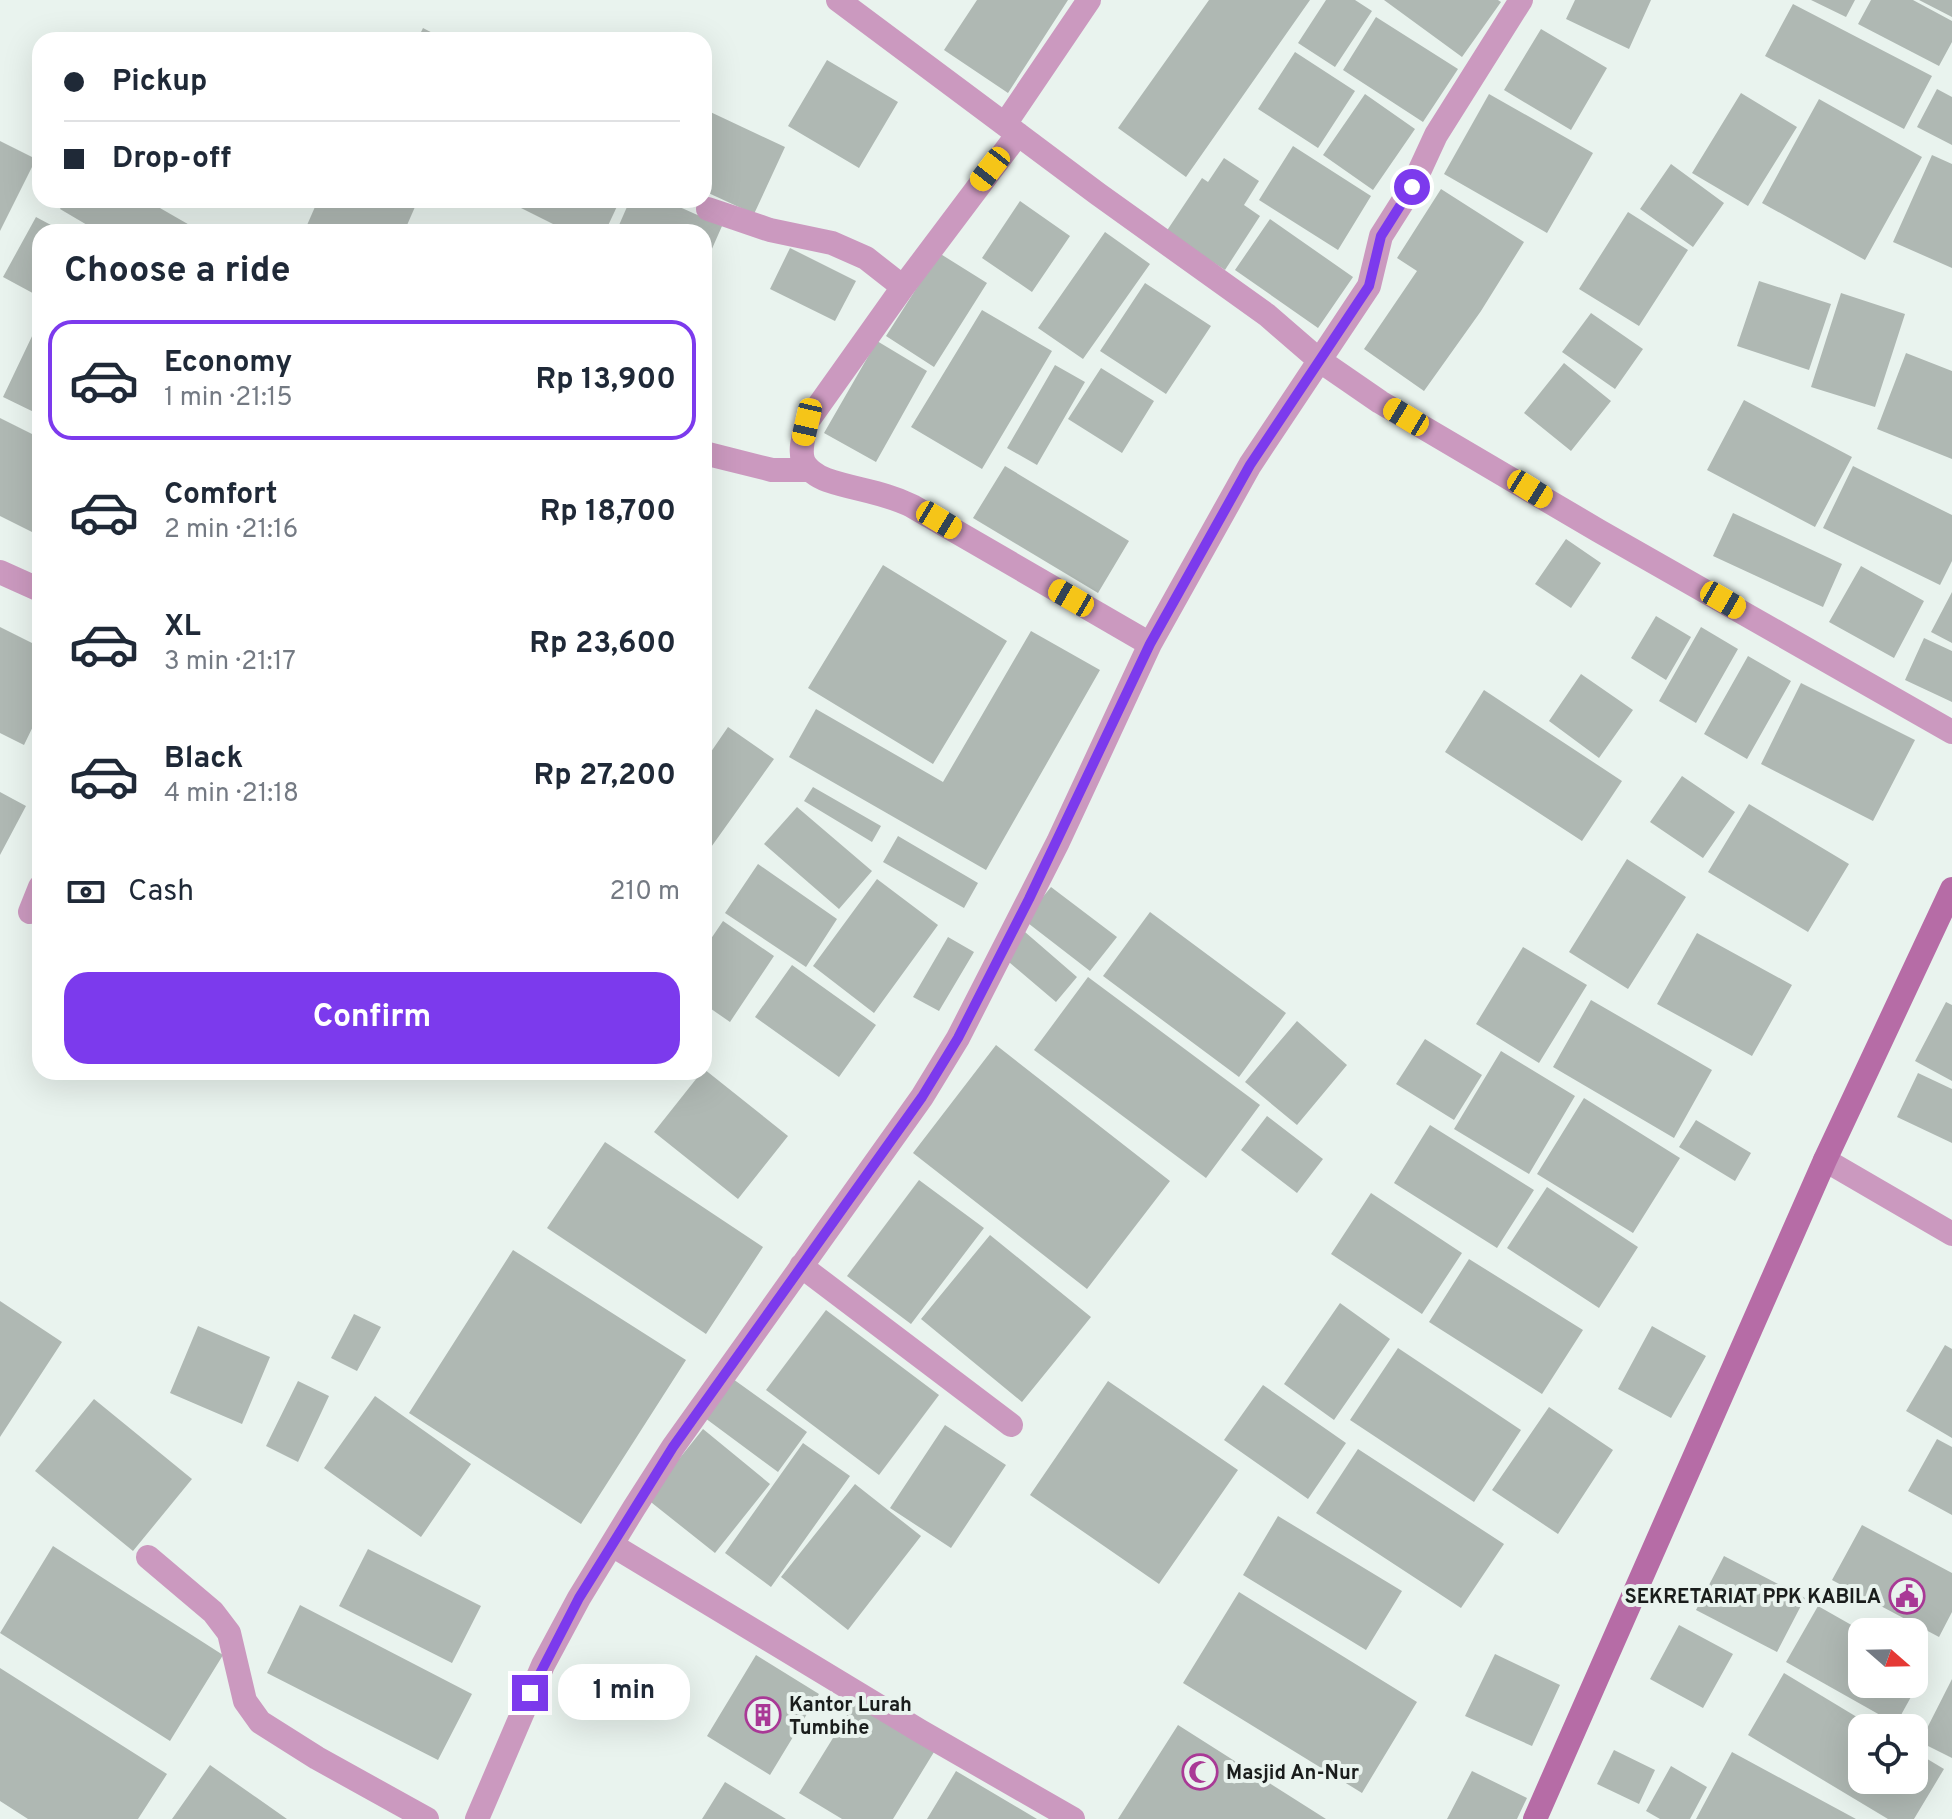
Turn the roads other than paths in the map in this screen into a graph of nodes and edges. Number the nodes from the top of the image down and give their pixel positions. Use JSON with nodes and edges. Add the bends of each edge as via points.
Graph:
{"nodes":[{"id":1,"x":838,"y":0,"type":"edge"},
{"id":2,"x":1089,"y":0,"type":"edge"},
{"id":3,"x":1521,"y":0,"type":"edge"},
{"id":4,"x":1012,"y":129,"type":"junction"},
{"id":5,"x":708,"y":209,"type":"dead end"},
{"id":6,"x":903,"y":287,"type":"junction"},
{"id":7,"x":1319,"y":360,"type":"junction"},
{"id":8,"x":712,"y":455,"type":"edge"},
{"id":9,"x":809,"y":470,"type":"junction"},
{"id":10,"x":0,"y":572,"type":"edge"},
{"id":11,"x":32,"y":586,"type":"edge"},
{"id":12,"x":1150,"y":644,"type":"junction"},
{"id":13,"x":1952,"y":732,"type":"edge"},
{"id":14,"x":1952,"y":889,"type":"edge"},
{"id":15,"x":32,"y":907,"type":"edge"},
{"id":16,"x":30,"y":912,"type":"dead end"},
{"id":17,"x":1825,"y":1160,"type":"junction"},
{"id":18,"x":1952,"y":1234,"type":"edge"},
{"id":19,"x":801,"y":1266,"type":"junction"},
{"id":20,"x":1011,"y":1425,"type":"dead end"},
{"id":21,"x":612,"y":1545,"type":"junction"},
{"id":22,"x":148,"y":1557,"type":"dead end"},
{"id":23,"x":427,"y":1819,"type":"edge"},
{"id":24,"x":477,"y":1819,"type":"edge"},
{"id":25,"x":1073,"y":1819,"type":"edge"},
{"id":26,"x":1535,"y":1819,"type":"edge"}],
"edges":[{"from":1,"to":4,"type":"street"},
{"from":2,"to":4,"type":"street"},
{"from":3,"to":7,"type":"street","via":[[1436,135],[1381,236],[1369,286]]},
{"from":4,"to":6,"type":"street"},
{"from":4,"to":7,"type":"street","via":[[1267,315]]},
{"from":5,"to":6,"type":"street","via":[[832,243],[866,258]]},
{"from":6,"to":9,"type":"street","via":[[807,422],[802,444]]},
{"from":7,"to":12,"type":"street","via":[[1250,465]]},
{"from":7,"to":13,"type":"street","via":[[1457,448]]},
{"from":8,"to":9,"type":"street","via":[[772,470]]},
{"from":9,"to":12,"type":"street","via":[[825,480],[912,506]]},
{"from":10,"to":11,"type":"street"},
{"from":12,"to":19,"type":"street","via":[[1058,842],[958,1038]]},
{"from":14,"to":17,"type":"main road"},
{"from":15,"to":16,"type":"street"},
{"from":17,"to":18,"type":"street"},
{"from":17,"to":26,"type":"main road"},
{"from":19,"to":20,"type":"street"},
{"from":19,"to":21,"type":"street","via":[[673,1447]]},
{"from":21,"to":24,"type":"street","via":[[543,1665]]},
{"from":21,"to":25,"type":"street"},
{"from":22,"to":23,"type":"street","via":[[213,1612],[229,1633],[245,1701],[260,1722]]}]}
